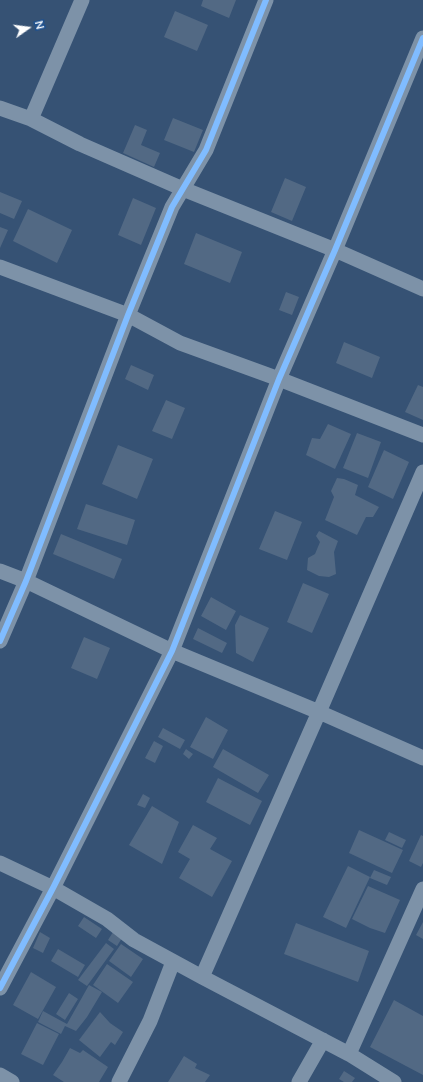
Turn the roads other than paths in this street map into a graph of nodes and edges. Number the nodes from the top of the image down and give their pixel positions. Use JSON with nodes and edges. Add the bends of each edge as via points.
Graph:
{"nodes":[{"id":1,"x":82,"y":0,"type":"edge"},
{"id":2,"x":266,"y":0,"type":"edge"},
{"id":3,"x":423,"y":38,"type":"edge"},
{"id":4,"x":0,"y":108,"type":"edge"},
{"id":5,"x":31,"y":119,"type":"junction"},
{"id":6,"x":183,"y":189,"type":"junction"},
{"id":7,"x":335,"y":250,"type":"junction"},
{"id":8,"x":0,"y":267,"type":"edge"},
{"id":9,"x":423,"y":289,"type":"edge"},
{"id":10,"x":128,"y":315,"type":"junction"},
{"id":11,"x":279,"y":379,"type":"junction"},
{"id":12,"x":423,"y":435,"type":"edge"},
{"id":13,"x":423,"y":472,"type":"edge"},
{"id":14,"x":0,"y":571,"type":"edge"},
{"id":15,"x":26,"y":581,"type":"junction"},
{"id":16,"x":0,"y":641,"type":"edge"},
{"id":17,"x":172,"y":651,"type":"junction"},
{"id":18,"x":319,"y":712,"type":"junction"},
{"id":19,"x":423,"y":758,"type":"edge"},
{"id":20,"x":0,"y":863,"type":"edge"},
{"id":21,"x":53,"y":888,"type":"junction"},
{"id":22,"x":423,"y":889,"type":"edge"},
{"id":23,"x":173,"y":962,"type":"junction"},
{"id":24,"x":202,"y":978,"type":"junction"},
{"id":25,"x":0,"y":988,"type":"edge"},
{"id":26,"x":323,"y":1040,"type":"junction"},
{"id":27,"x":349,"y":1054,"type":"junction"},
{"id":28,"x":0,"y":1075,"type":"edge"},
{"id":29,"x":12,"y":1082,"type":"edge"},
{"id":30,"x":119,"y":1082,"type":"edge"},
{"id":31,"x":299,"y":1082,"type":"edge"},
{"id":32,"x":394,"y":1082,"type":"edge"}],
"edges":[{"from":1,"to":5,"type":"street"},
{"from":2,"to":6,"type":"street","via":[[206,150]]},
{"from":3,"to":7,"type":"street"},
{"from":4,"to":5,"type":"street"},
{"from":5,"to":6,"type":"street","via":[[80,144]]},
{"from":6,"to":7,"type":"street"},
{"from":6,"to":10,"type":"street","via":[[172,207]]},
{"from":7,"to":9,"type":"street"},
{"from":7,"to":11,"type":"street"},
{"from":8,"to":10,"type":"street"},
{"from":10,"to":11,"type":"street","via":[[180,343]]},
{"from":10,"to":15,"type":"street"},
{"from":11,"to":12,"type":"street"},
{"from":11,"to":17,"type":"street"},
{"from":13,"to":18,"type":"street"},
{"from":14,"to":15,"type":"street"},
{"from":15,"to":16,"type":"street"},
{"from":15,"to":17,"type":"street"},
{"from":17,"to":18,"type":"street"},
{"from":17,"to":21,"type":"street"},
{"from":18,"to":19,"type":"street"},
{"from":18,"to":24,"type":"street"},
{"from":20,"to":21,"type":"street"},
{"from":21,"to":23,"type":"street"},
{"from":21,"to":25,"type":"street"},
{"from":22,"to":27,"type":"street"},
{"from":23,"to":24,"type":"street"},
{"from":23,"to":30,"type":"street","via":[[150,1021]]},
{"from":24,"to":26,"type":"street"},
{"from":26,"to":27,"type":"street"},
{"from":26,"to":31,"type":"street"},
{"from":27,"to":32,"type":"street"},
{"from":28,"to":29,"type":"street"}]}
